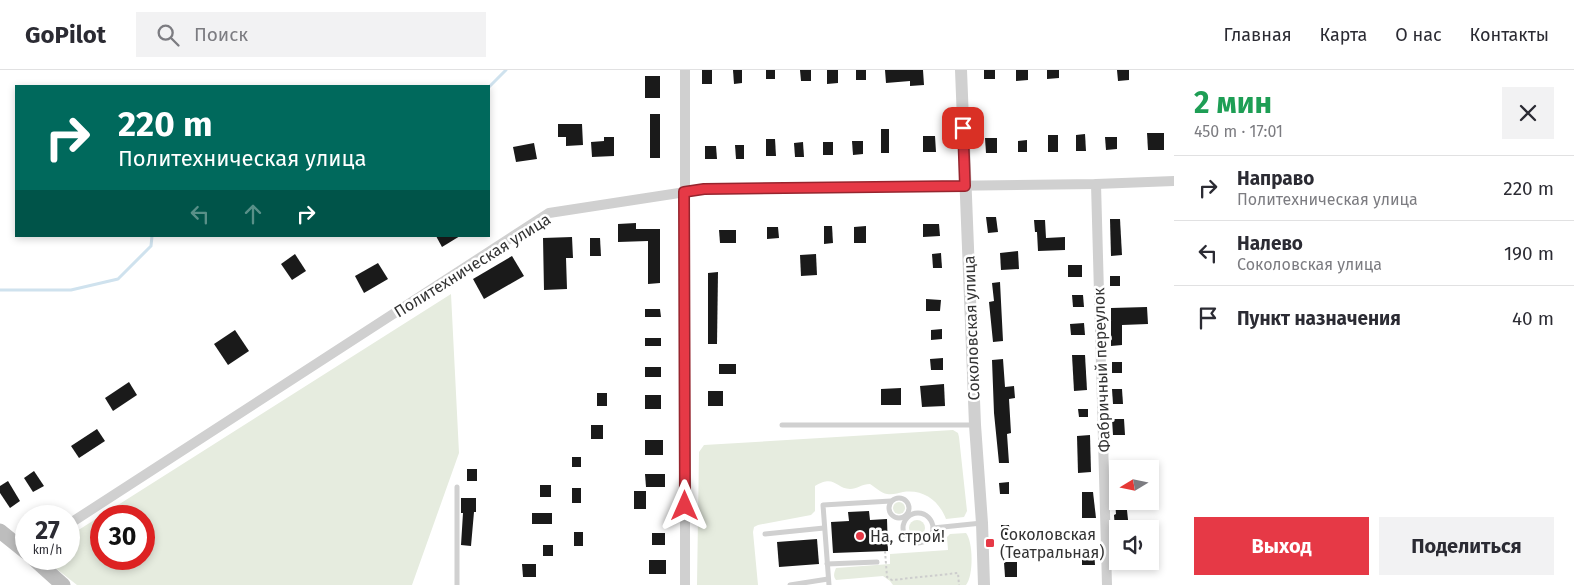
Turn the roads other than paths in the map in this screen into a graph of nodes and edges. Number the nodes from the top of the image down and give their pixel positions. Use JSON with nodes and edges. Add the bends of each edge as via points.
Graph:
{"nodes":[{"id":1,"x":685,"y":70,"type":"edge"},
{"id":2,"x":961,"y":70,"type":"edge"},
{"id":3,"x":1174,"y":181,"type":"edge"},
{"id":4,"x":1096,"y":184,"type":"junction"},
{"id":5,"x":965,"y":186,"type":"junction"},
{"id":6,"x":684,"y":192,"type":"junction"},
{"id":7,"x":975,"y":424,"type":"junction"},
{"id":8,"x":782,"y":425,"type":"dead end"},
{"id":9,"x":457,"y":487,"type":"dead end"},
{"id":10,"x":892,"y":501,"type":"junction"},
{"id":11,"x":908,"y":504,"type":"junction"},
{"id":12,"x":917,"y":514,"type":"junction"},
{"id":13,"x":80,"y":517,"type":"edge"},
{"id":14,"x":982,"y":523,"type":"junction"},
{"id":15,"x":824,"y":528,"type":"junction"},
{"id":16,"x":932,"y":528,"type":"junction"},
{"id":17,"x":0,"y":531,"type":"edge"},
{"id":18,"x":764,"y":534,"type":"dead end"},
{"id":19,"x":15,"y":543,"type":"edge"},
{"id":20,"x":877,"y":562,"type":"dead end"},
{"id":21,"x":827,"y":564,"type":"junction"},
{"id":22,"x":46,"y":570,"type":"edge"},
{"id":23,"x":829,"y":582,"type":"edge"},
{"id":24,"x":63,"y":585,"type":"edge"},
{"id":25,"x":457,"y":585,"type":"edge"},
{"id":26,"x":685,"y":585,"type":"edge"},
{"id":27,"x":790,"y":585,"type":"edge"},
{"id":28,"x":984,"y":585,"type":"edge"},
{"id":29,"x":1107,"y":585,"type":"edge"}],
"edges":[{"from":1,"to":6,"type":"street"},
{"from":2,"to":5,"type":"street","name":"Соколовская улица"},
{"from":3,"to":4,"type":"street","name":"Политехническая улица"},
{"from":4,"to":5,"type":"street","name":"Политехническая улица"},
{"from":4,"to":29,"type":"street","name":"Фабричный переулок"},
{"from":5,"to":6,"type":"street","name":"Политехническая улица","via":[[704,189]]},
{"from":5,"to":7,"type":"street","name":"Соколовская улица"},
{"from":6,"to":13,"type":"street","name":"Политехническая улица","via":[[549,214]]},
{"from":6,"to":26,"type":"street"},
{"from":7,"to":8,"type":"lane"},
{"from":7,"to":14,"type":"street","name":"Соколовская улица"},
{"from":9,"to":25,"type":"lane"},
{"from":10,"to":11,"type":"lane","via":[[901,498]]},
{"from":10,"to":11,"type":"lane","via":[[890,514],[898,519],[907,514]]},
{"from":10,"to":15,"type":"lane","via":[[822,505]]},
{"from":11,"to":12,"type":"lane"},
{"from":12,"to":16,"type":"lane","via":[[928,517]]},
{"from":12,"to":16,"type":"lane","via":[[908,517],[904,523],[907,539],[914,543],[924,542],[930,537]]},
{"from":14,"to":16,"type":"lane"},
{"from":14,"to":28,"type":"street","name":"Соколовская улица"},
{"from":15,"to":18,"type":"lane"},
{"from":15,"to":21,"type":"lane"},
{"from":17,"to":19,"type":"main road"},
{"from":20,"to":21,"type":"lane"},
{"from":21,"to":23,"type":"lane"},
{"from":22,"to":24,"type":"main road"},
{"from":23,"to":27,"type":"lane"}]}
